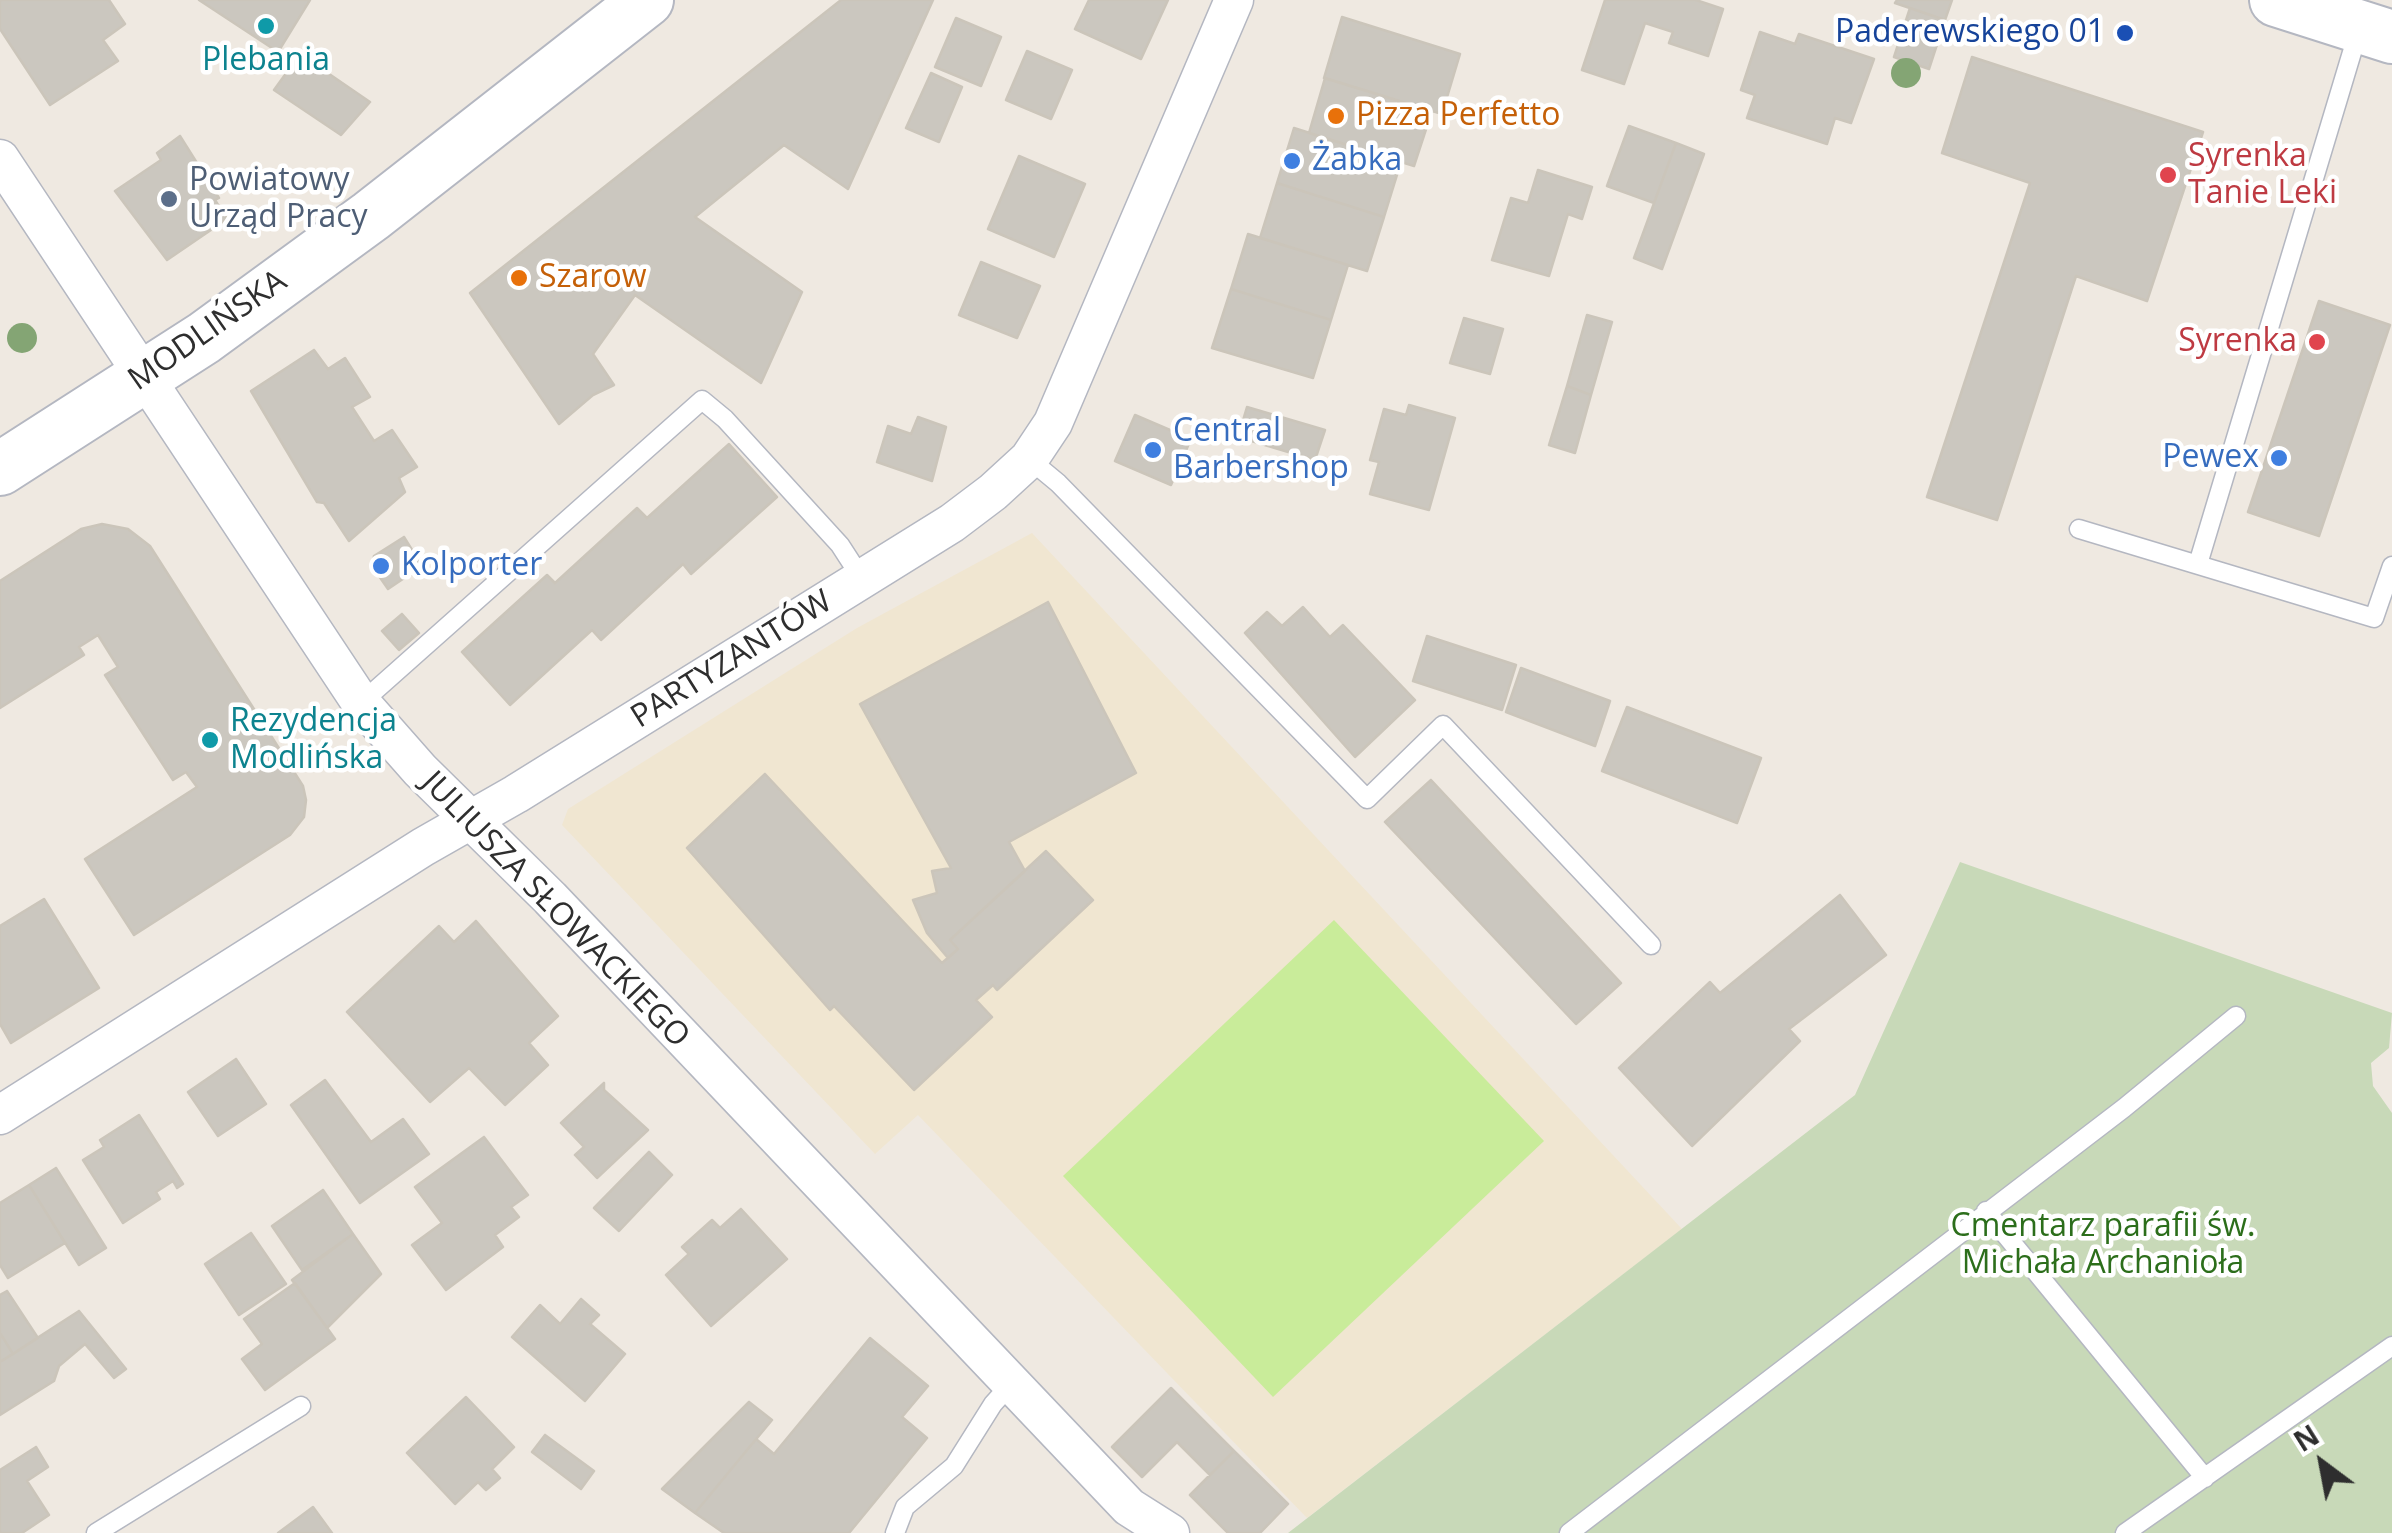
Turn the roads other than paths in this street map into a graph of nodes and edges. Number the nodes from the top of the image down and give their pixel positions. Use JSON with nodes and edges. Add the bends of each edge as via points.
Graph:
{"nodes":[{"id":1,"x":648,"y":0,"type":"edge"},
{"id":2,"x":1234,"y":0,"type":"edge"},
{"id":3,"x":2276,"y":0,"type":"edge"},
{"id":4,"x":2376,"y":32,"type":"edge"},
{"id":5,"x":0,"y":159,"type":"edge"},
{"id":6,"x":144,"y":377,"type":"junction"},
{"id":7,"x":1029,"y":459,"type":"junction"},
{"id":8,"x":0,"y":469,"type":"edge"},
{"id":9,"x":2079,"y":529,"type":"dead end"},
{"id":10,"x":2198,"y":564,"type":"junction"},
{"id":11,"x":2392,"y":566,"type":"edge"},
{"id":12,"x":862,"y":579,"type":"junction"},
{"id":13,"x":361,"y":703,"type":"junction"},
{"id":14,"x":470,"y":820,"type":"junction"},
{"id":15,"x":1651,"y":945,"type":"dead end"},
{"id":16,"x":2236,"y":1016,"type":"dead end"},
{"id":17,"x":0,"y":1115,"type":"edge"},
{"id":18,"x":1986,"y":1211,"type":"junction"},
{"id":19,"x":2392,"y":1346,"type":"edge"},
{"id":20,"x":1011,"y":1384,"type":"junction"},
{"id":21,"x":301,"y":1406,"type":"dead end"},
{"id":22,"x":2205,"y":1478,"type":"junction"},
{"id":23,"x":96,"y":1533,"type":"edge"},
{"id":24,"x":895,"y":1533,"type":"edge"},
{"id":25,"x":1170,"y":1533,"type":"edge"},
{"id":26,"x":1568,"y":1533,"type":"edge"},
{"id":27,"x":2125,"y":1533,"type":"edge"}],
"edges":[{"from":1,"to":6,"type":"main road","name":"MODLIŃSKA","via":[[356,227]]},
{"from":2,"to":7,"type":"street","name":"PARTYZANTÓW","via":[[1073,383]]},
{"from":3,"to":4,"type":"main road"},
{"from":4,"to":10,"type":"lane"},
{"from":5,"to":6,"type":"street","name":"JULIUSZA SŁOWACKIEGO"},
{"from":6,"to":8,"type":"main road","name":"MODLIŃSKA"},
{"from":6,"to":13,"type":"street","name":"JULIUSZA SŁOWACKIEGO"},
{"from":7,"to":12,"type":"street","name":"PARTYZANTÓW","via":[[952,523]]},
{"from":7,"to":15,"type":"lane","via":[[1367,798],[1443,725]]},
{"from":9,"to":10,"type":"lane"},
{"from":10,"to":11,"type":"lane","via":[[2374,618]]},
{"from":12,"to":13,"type":"lane","via":[[840,545],[702,400]]},
{"from":12,"to":14,"type":"street","name":"PARTYZANTÓW"},
{"from":13,"to":14,"type":"street","name":"JULIUSZA SŁOWACKIEGO"},
{"from":14,"to":17,"type":"street","name":"PARTYZANTÓW"},
{"from":14,"to":20,"type":"street","name":"JULIUSZA SŁOWACKIEGO"},
{"from":16,"to":18,"type":"lane"},
{"from":18,"to":22,"type":"lane"},
{"from":18,"to":26,"type":"lane"},
{"from":19,"to":22,"type":"lane"},
{"from":20,"to":24,"type":"lane","via":[[954,1466],[904,1507]]},
{"from":20,"to":25,"type":"street","name":"JULIUSZA SŁOWACKIEGO","via":[[1129,1506]]},
{"from":21,"to":23,"type":"lane"},
{"from":22,"to":27,"type":"lane"}]}
